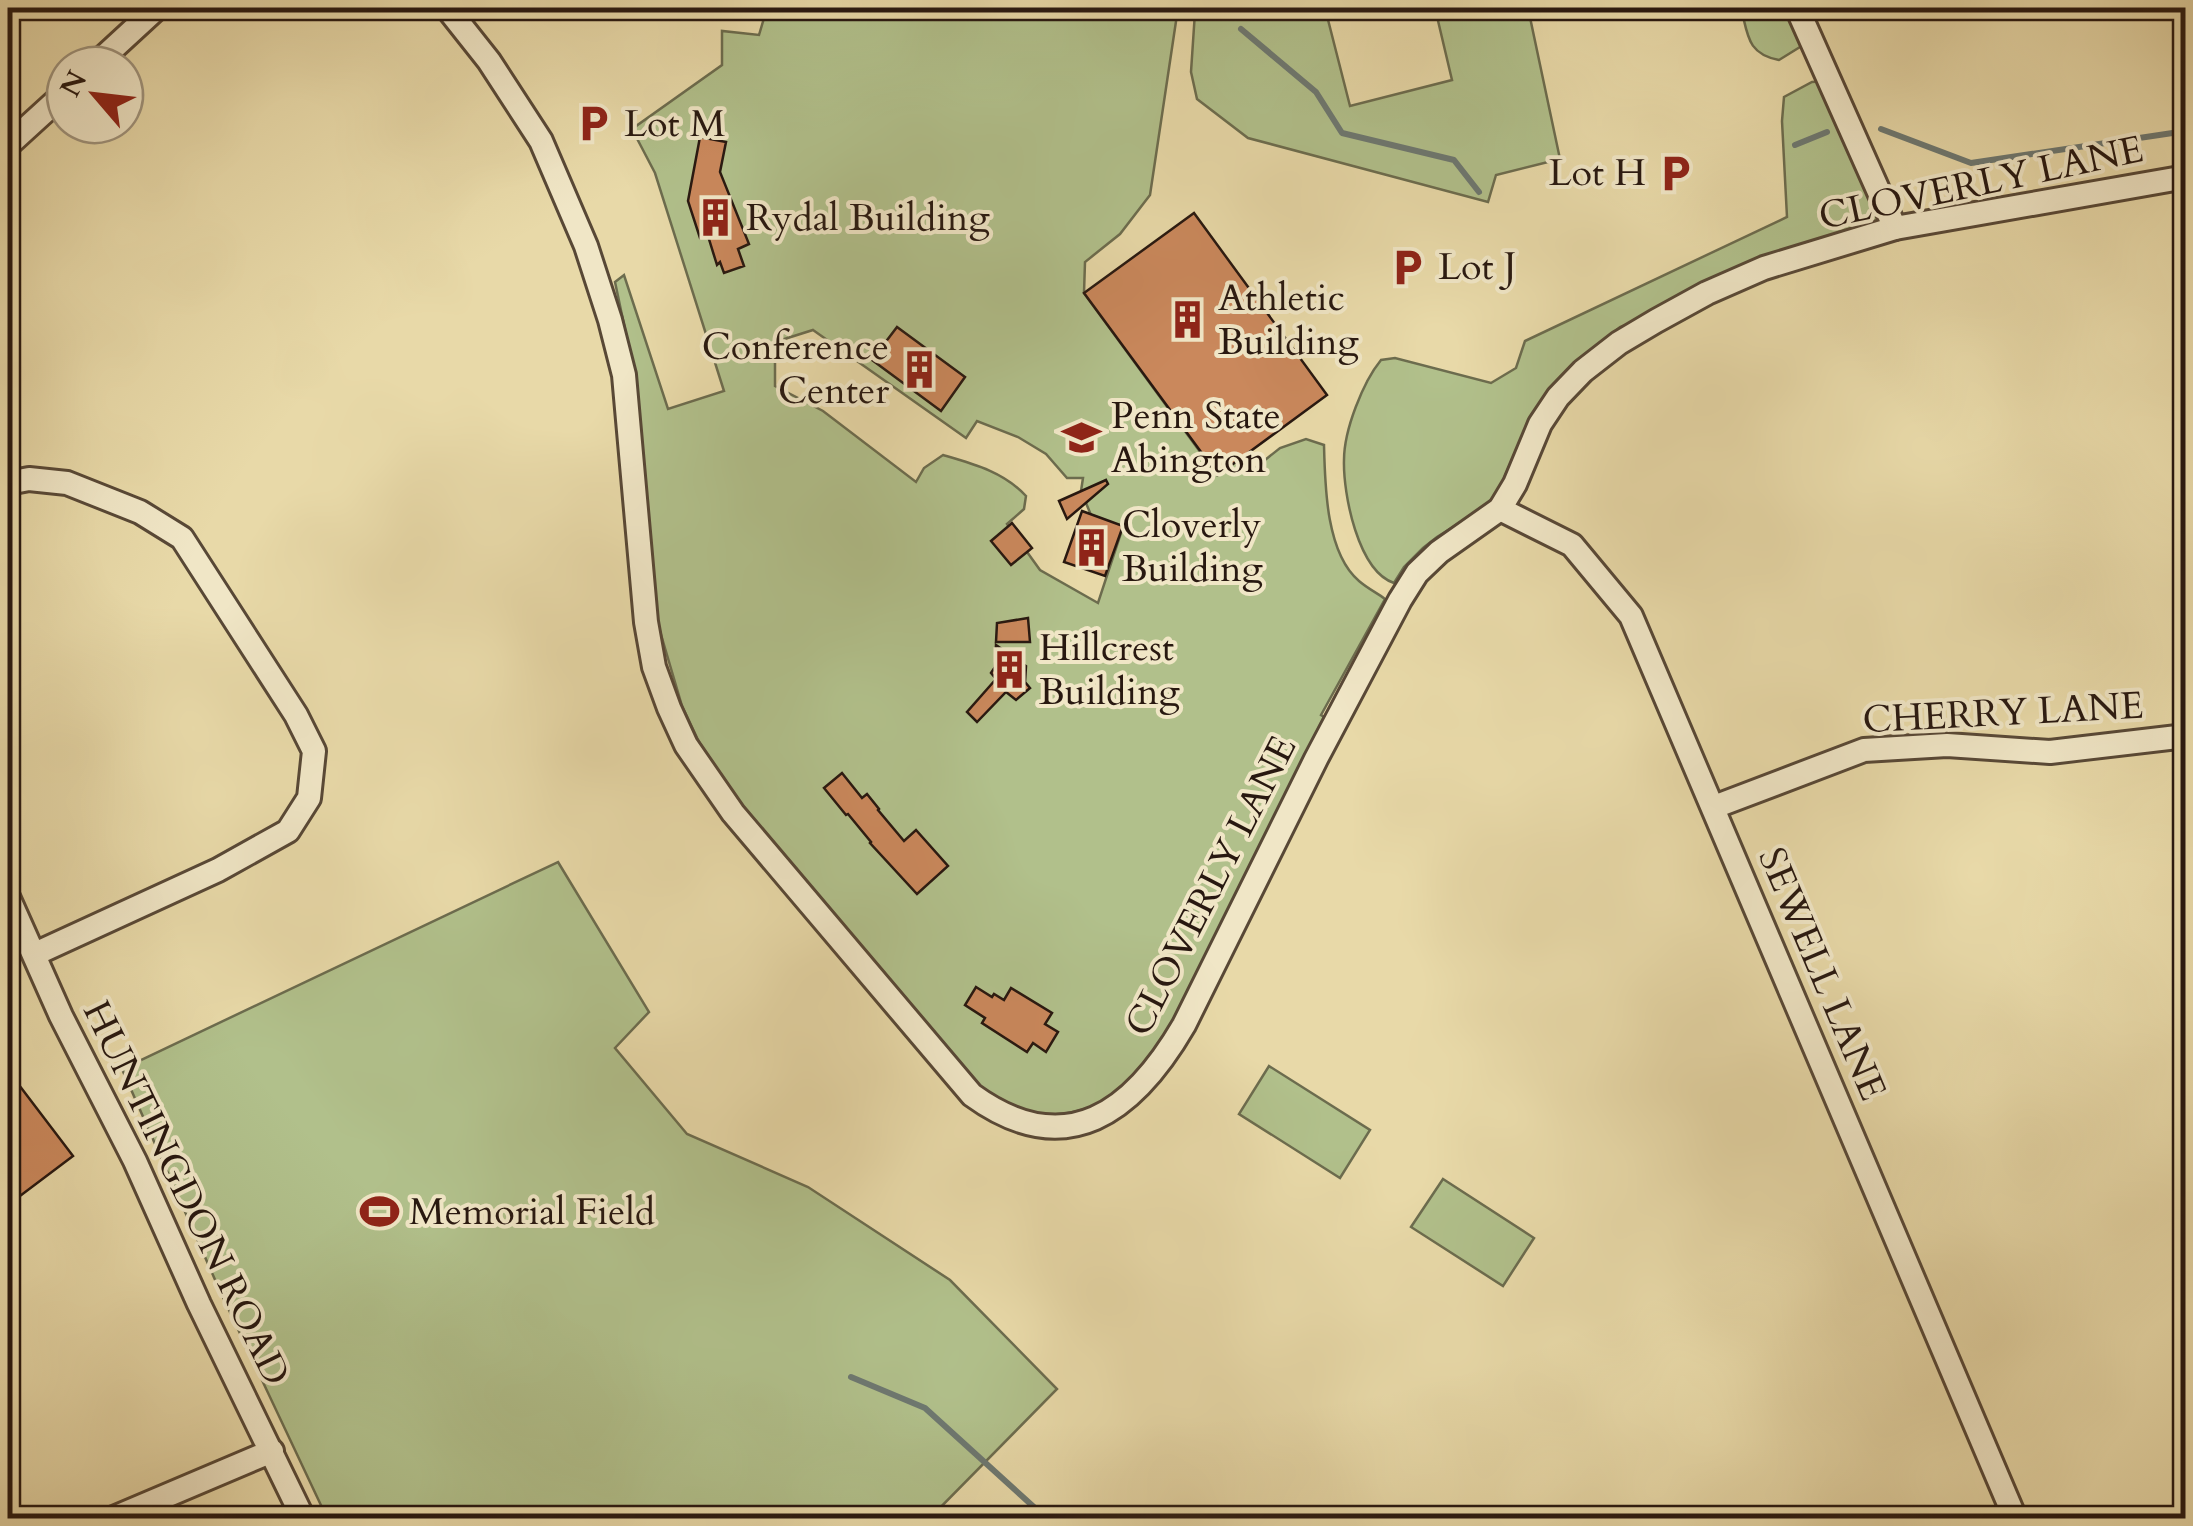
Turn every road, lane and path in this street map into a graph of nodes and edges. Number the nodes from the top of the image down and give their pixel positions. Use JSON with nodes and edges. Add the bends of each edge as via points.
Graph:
{"nodes":[{"id":1,"x":157,"y":8,"type":"edge"},
{"id":2,"x":447,"y":8,"type":"edge"},
{"id":3,"x":1797,"y":8,"type":"edge"},
{"id":4,"x":117,"y":45,"type":"edge"},
{"id":5,"x":45,"y":111,"type":"edge"},
{"id":6,"x":8,"y":145,"type":"edge"},
{"id":7,"x":2186,"y":176,"type":"edge"},
{"id":8,"x":1895,"y":228,"type":"junction"},
{"id":9,"x":8,"y":483,"type":"edge"},
{"id":10,"x":1500,"y":509,"type":"junction"},
{"id":11,"x":2186,"y":736,"type":"edge"},
{"id":12,"x":1714,"y":806,"type":"junction"},
{"id":13,"x":8,"y":897,"type":"edge"},
{"id":14,"x":35,"y":954,"type":"junction"},
{"id":15,"x":272,"y":1451,"type":"junction"},
{"id":16,"x":114,"y":1518,"type":"edge"},
{"id":17,"x":303,"y":1518,"type":"edge"},
{"id":18,"x":2015,"y":1518,"type":"edge"}],
"edges":[{"from":1,"to":4,"type":"street"},
{"from":2,"to":10,"type":"street","name":"CLOVERLY LANE","via":[[541,141],[586,246],[624,376],[654,667],[686,744],[732,813],[972,1095],[994,1111],[1040,1127],[1093,1120],[1147,1080],[1184,1025],[1400,600],[1439,552]]},
{"from":3,"to":8,"type":"street"},
{"from":5,"to":6,"type":"street"},
{"from":7,"to":8,"type":"street","name":"CLOVERLY LANE"},
{"from":8,"to":10,"type":"street","name":"CLOVERLY LANE","via":[[1764,268],[1619,342],[1558,396]]},
{"from":9,"to":14,"type":"street","via":[[67,483],[140,512],[182,538],[314,751],[309,798],[288,832]]},
{"from":10,"to":12,"type":"street","name":"SEWELL LANE","via":[[1572,545],[1631,616]]},
{"from":11,"to":12,"type":"street","name":"CHERRY LANE","via":[[2050,752],[1946,745],[1864,750]]},
{"from":12,"to":18,"type":"street","name":"SEWELL LANE"},
{"from":13,"to":14,"type":"street","name":"HUNTINGDON ROAD"},
{"from":14,"to":15,"type":"street","name":"HUNTINGDON ROAD"},
{"from":15,"to":16,"type":"street"},
{"from":15,"to":17,"type":"street","name":"HUNTINGDON ROAD"}]}
